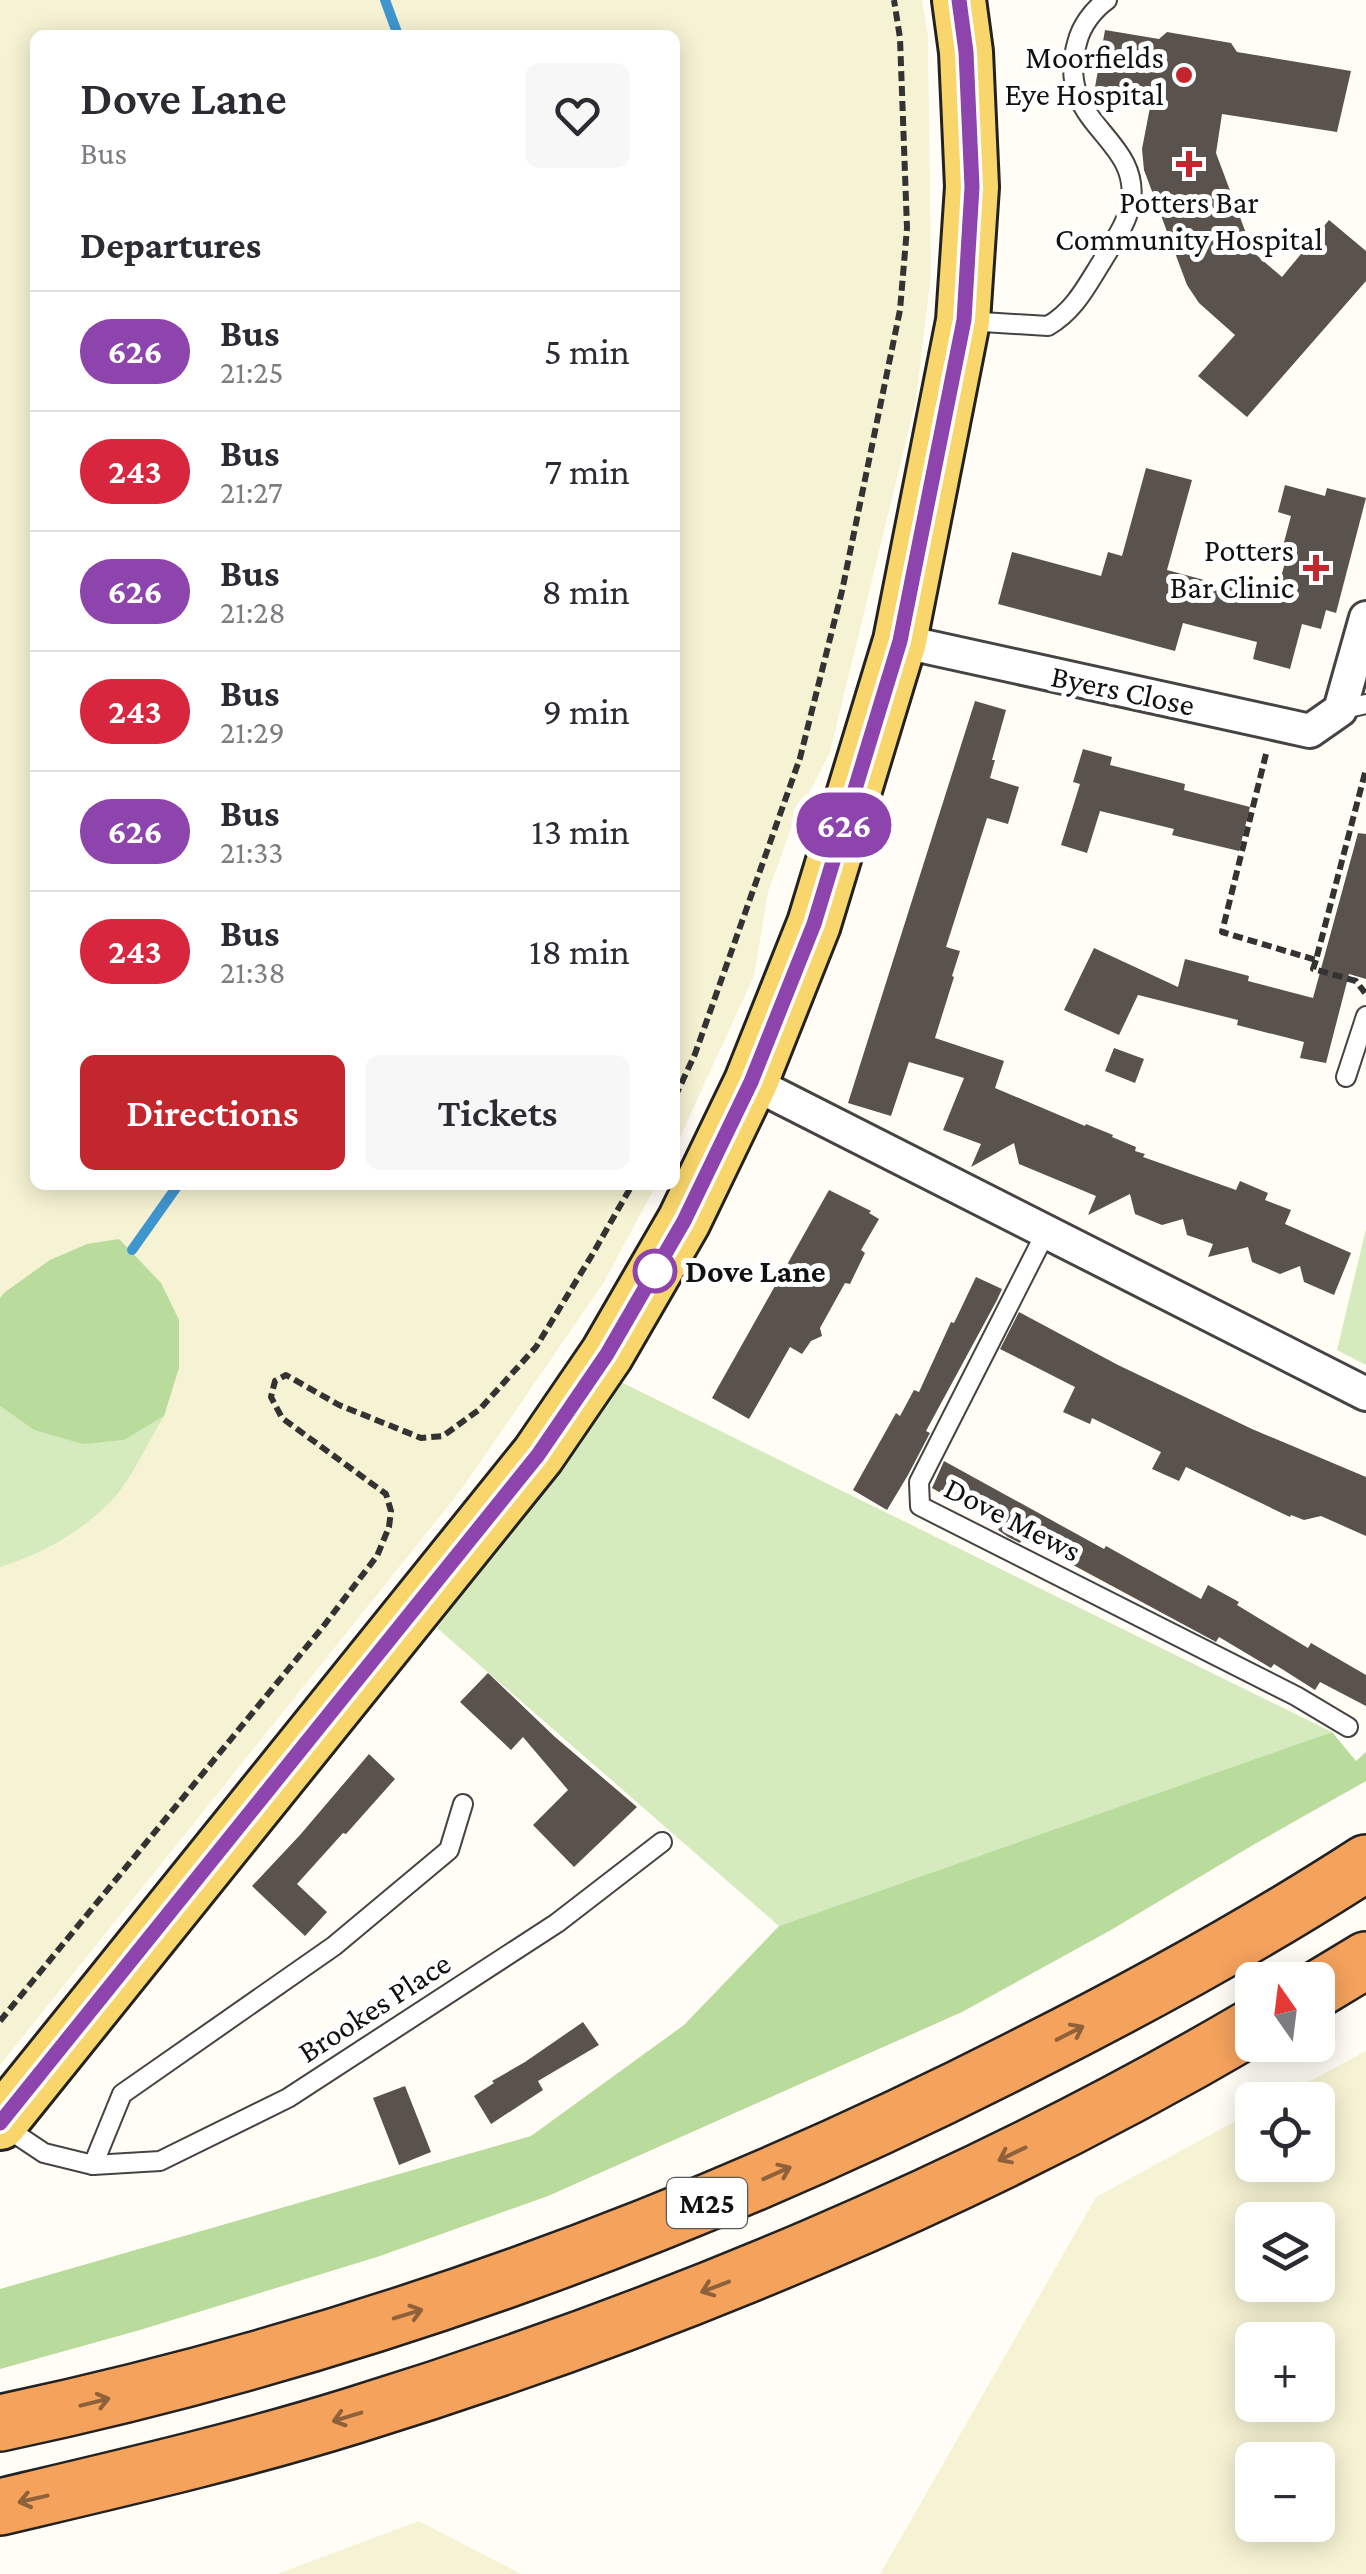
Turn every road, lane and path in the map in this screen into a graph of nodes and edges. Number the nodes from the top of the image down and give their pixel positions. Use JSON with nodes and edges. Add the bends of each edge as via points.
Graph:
{"nodes":[{"id":1,"x":894,"y":0,"type":"edge"},
{"id":2,"x":959,"y":0,"type":"edge"},
{"id":3,"x":1107,"y":0,"type":"edge"},
{"id":4,"x":964,"y":320,"type":"junction"},
{"id":5,"x":1366,"y":618,"type":"edge"},
{"id":6,"x":900,"y":641,"type":"junction"},
{"id":7,"x":1353,"y":707,"type":"edge"},
{"id":8,"x":1274,"y":723,"type":"junction"},
{"id":9,"x":1366,"y":768,"type":"edge"},
{"id":10,"x":1316,"y":960,"type":"junction"},
{"id":11,"x":1366,"y":994,"type":"edge"},
{"id":12,"x":1366,"y":1016,"type":"edge"},
{"id":13,"x":1346,"y":1077,"type":"dead end"},
{"id":14,"x":751,"y":1082,"type":"junction"},
{"id":15,"x":680,"y":1086,"type":"edge"},
{"id":16,"x":629,"y":1190,"type":"edge"},
{"id":17,"x":1046,"y":1232,"type":"junction"},
{"id":18,"x":1366,"y":1394,"type":"edge"},
{"id":19,"x":1348,"y":1727,"type":"dead end"},
{"id":20,"x":463,"y":1804,"type":"dead end"},
{"id":21,"x":662,"y":1842,"type":"dead end"},
{"id":22,"x":1366,"y":1863,"type":"edge"},
{"id":23,"x":1366,"y":1960,"type":"edge"},
{"id":24,"x":1335,"y":1979,"type":"edge"},
{"id":25,"x":0,"y":2022,"type":"edge"},
{"id":26,"x":1235,"y":2037,"type":"edge"},
{"id":27,"x":0,"y":2124,"type":"edge"},
{"id":28,"x":93,"y":2165,"type":"junction"},
{"id":29,"x":0,"y":2423,"type":"edge"},
{"id":30,"x":0,"y":2507,"type":"edge"}],
"edges":[{"from":1,"to":15,"type":"path","via":[[907,228],[900,310],[800,758]]},
{"from":2,"to":4,"type":"main road","via":[[972,187]]},
{"from":3,"to":4,"type":"lane","via":[[1080,30],[1072,60],[1084,112],[1129,172],[1131,200],[1120,229],[1080,300],[1057,321],[1048,326]]},
{"from":4,"to":6,"type":"main road"},
{"from":5,"to":7,"type":"street"},
{"from":6,"to":8,"type":"street","name":"Byers Close"},
{"from":6,"to":14,"type":"main road","via":[[814,924]]},
{"from":7,"to":8,"type":"street","name":"Byers Close","via":[[1310,731]]},
{"from":8,"to":10,"type":"path","via":[[1222,932]]},
{"from":9,"to":10,"type":"path"},
{"from":10,"to":11,"type":"path","via":[[1313,969],[1356,981]]},
{"from":12,"to":13,"type":"lane"},
{"from":14,"to":17,"type":"street"},
{"from":14,"to":27,"type":"main road","via":[[684,1221],[607,1354],[538,1455]]},
{"from":16,"to":25,"type":"path","via":[[536,1346],[480,1409],[443,1436],[422,1438],[286,1375],[275,1381],[271,1397],[282,1418],[386,1494],[389,1527],[377,1556]]},
{"from":17,"to":18,"type":"street"},
{"from":17,"to":19,"type":"lane","name":"Dove Mews","via":[[918,1482],[920,1506]]},
{"from":20,"to":28,"type":"lane","via":[[449,1850],[334,1946],[122,2094]]},
{"from":21,"to":28,"type":"lane","name":"Brookes Place","via":[[557,1923],[288,2098],[160,2162]]},
{"from":29,"to":22,"type":"highway","number":"M25","one_way":true,"via":[[314,2343],[576,2256],[736,2191],[940,2100],[1102,2016]]},
{"from":23,"to":24,"type":"highway"},
{"from":26,"to":30,"type":"highway","number":"M25","one_way":true,"via":[[926,2197],[572,2342],[352,2416]]},
{"from":27,"to":28,"type":"lane","name":"Brookes Place","via":[[44,2154]]}]}
